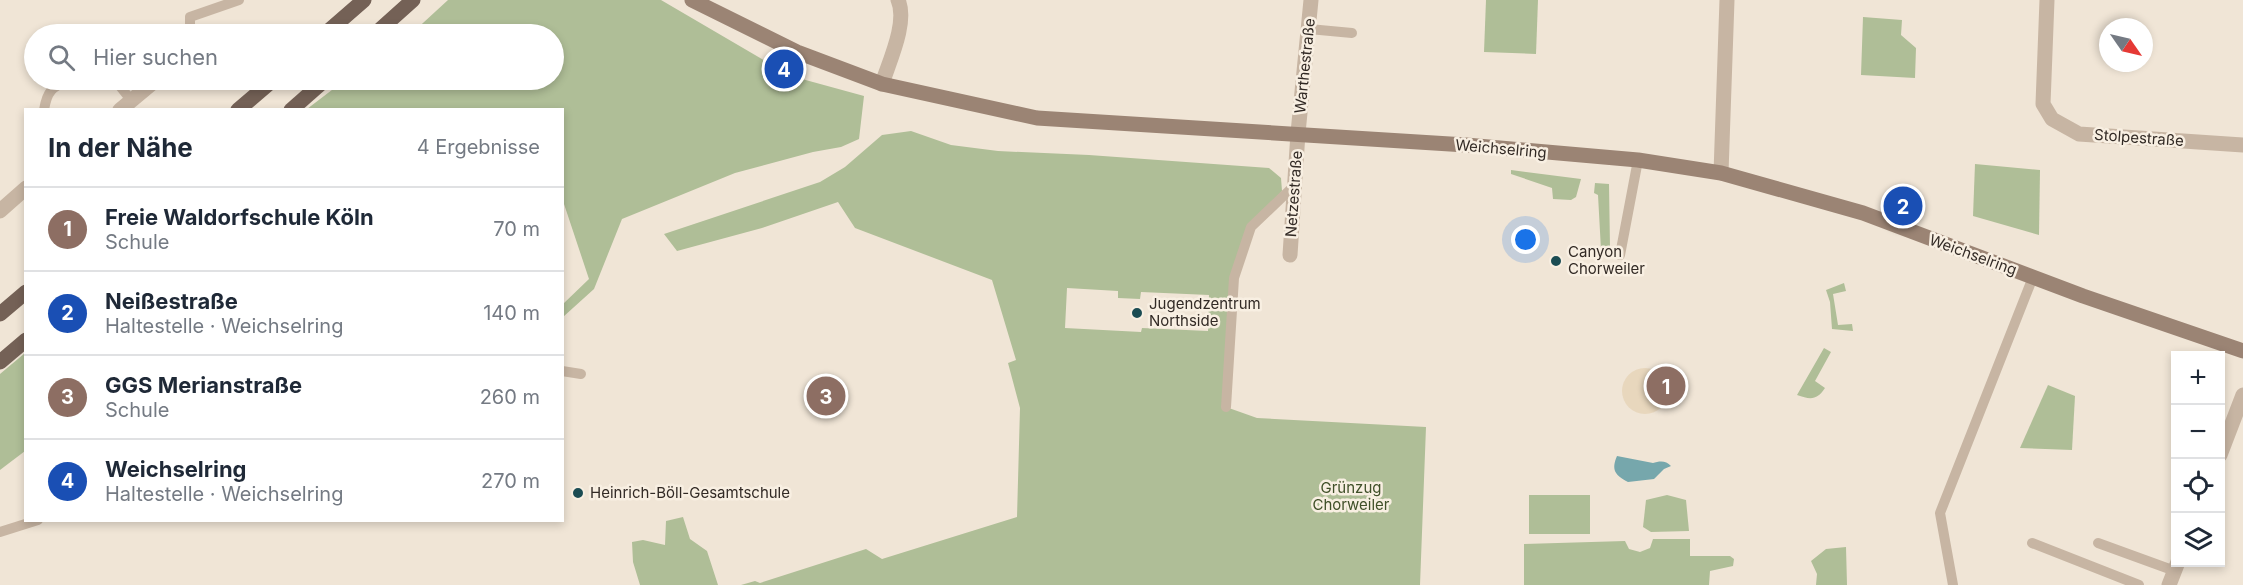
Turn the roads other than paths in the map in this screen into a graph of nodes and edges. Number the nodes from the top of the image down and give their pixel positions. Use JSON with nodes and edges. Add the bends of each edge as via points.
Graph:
{"nodes":[{"id":1,"x":239,"y":0,"type":"edge"},
{"id":2,"x":364,"y":0,"type":"edge"},
{"id":3,"x":413,"y":0,"type":"edge"},
{"id":4,"x":692,"y":0,"type":"edge"},
{"id":5,"x":712,"y":0,"type":"edge"},
{"id":6,"x":898,"y":0,"type":"edge"},
{"id":7,"x":1311,"y":0,"type":"edge"},
{"id":8,"x":1727,"y":0,"type":"edge"},
{"id":9,"x":2047,"y":0,"type":"edge"},
{"id":10,"x":190,"y":24,"type":"edge"},
{"id":11,"x":336,"y":24,"type":"edge"},
{"id":12,"x":386,"y":24,"type":"edge"},
{"id":13,"x":745,"y":26,"type":"junction"},
{"id":14,"x":1309,"y":29,"type":"junction"},
{"id":15,"x":1352,"y":33,"type":"dead end"},
{"id":16,"x":882,"y":84,"type":"junction"},
{"id":17,"x":51,"y":90,"type":"edge"},
{"id":18,"x":119,"y":90,"type":"edge"},
{"id":19,"x":144,"y":90,"type":"edge"},
{"id":20,"x":261,"y":90,"type":"edge"},
{"id":21,"x":314,"y":90,"type":"edge"},
{"id":22,"x":126,"y":105,"type":"edge"},
{"id":23,"x":44,"y":108,"type":"edge"},
{"id":24,"x":240,"y":108,"type":"edge"},
{"id":25,"x":293,"y":108,"type":"edge"},
{"id":26,"x":1299,"y":133,"type":"junction"},
{"id":27,"x":2243,"y":145,"type":"edge"},
{"id":28,"x":1638,"y":160,"type":"junction"},
{"id":29,"x":1721,"y":173,"type":"junction"},
{"id":30,"x":1295,"y":185,"type":"junction"},
{"id":31,"x":24,"y":191,"type":"edge"},
{"id":32,"x":0,"y":211,"type":"edge"},
{"id":33,"x":1290,"y":255,"type":"dead end"},
{"id":34,"x":1620,"y":255,"type":"dead end"},
{"id":35,"x":2033,"y":277,"type":"junction"},
{"id":36,"x":24,"y":294,"type":"edge"},
{"id":37,"x":0,"y":314,"type":"edge"},
{"id":38,"x":24,"y":342,"type":"edge"},
{"id":39,"x":2243,"y":351,"type":"edge"},
{"id":40,"x":0,"y":362,"type":"edge"},
{"id":41,"x":564,"y":371,"type":"edge"},
{"id":42,"x":581,"y":374,"type":"dead end"},
{"id":43,"x":2243,"y":396,"type":"edge"},
{"id":44,"x":1226,"y":407,"type":"dead end"},
{"id":45,"x":2225,"y":442,"type":"edge"},
{"id":46,"x":32,"y":522,"type":"edge"},
{"id":47,"x":0,"y":532,"type":"edge"},
{"id":48,"x":2032,"y":543,"type":"dead end"},
{"id":49,"x":2098,"y":543,"type":"dead end"},
{"id":50,"x":2174,"y":573,"type":"edge"},
{"id":51,"x":1953,"y":585,"type":"edge"},
{"id":52,"x":2139,"y":585,"type":"edge"}],
"edges":[{"from":1,"to":10,"type":"lane","via":[[190,17]]},
{"from":2,"to":11,"type":"main road"},
{"from":3,"to":12,"type":"main road"},
{"from":4,"to":13,"type":"street","name":"Weichselring"},
{"from":5,"to":13,"type":"street","name":"Weichselring"},
{"from":6,"to":16,"type":"street","via":[[900,26]]},
{"from":7,"to":14,"type":"street","name":"Warthestraße"},
{"from":8,"to":29,"type":"street"},
{"from":9,"to":27,"type":"street","name":"Stolpestraße","via":[[2043,104],[2052,118],[2079,134]]},
{"from":13,"to":16,"type":"street","name":"Weichselring","via":[[797,52]]},
{"from":14,"to":15,"type":"lane"},
{"from":14,"to":26,"type":"street","name":"Warthestraße"},
{"from":16,"to":26,"type":"street","name":"Weichselring","via":[[1037,118]]},
{"from":17,"to":23,"type":"lane"},
{"from":18,"to":22,"type":"lane"},
{"from":19,"to":22,"type":"street"},
{"from":20,"to":24,"type":"main road"},
{"from":21,"to":25,"type":"main road"},
{"from":26,"to":28,"type":"street","name":"Weichselring"},
{"from":26,"to":30,"type":"street","name":"Netzestraße"},
{"from":28,"to":29,"type":"street","name":"Weichselring"},
{"from":28,"to":34,"type":"lane"},
{"from":29,"to":35,"type":"street","name":"Weichselring","via":[[1863,213]]},
{"from":30,"to":33,"type":"street","name":"Netzestraße"},
{"from":30,"to":44,"type":"lane","via":[[1251,227],[1234,278]]},
{"from":31,"to":32,"type":"street"},
{"from":35,"to":39,"type":"street","name":"Weichselring"},
{"from":35,"to":51,"type":"lane","via":[[1940,513]]},
{"from":36,"to":37,"type":"main road"},
{"from":38,"to":40,"type":"main road"},
{"from":41,"to":42,"type":"lane"},
{"from":43,"to":45,"type":"street"},
{"from":46,"to":47,"type":"lane"},
{"from":48,"to":52,"type":"lane"},
{"from":49,"to":50,"type":"lane"}]}
